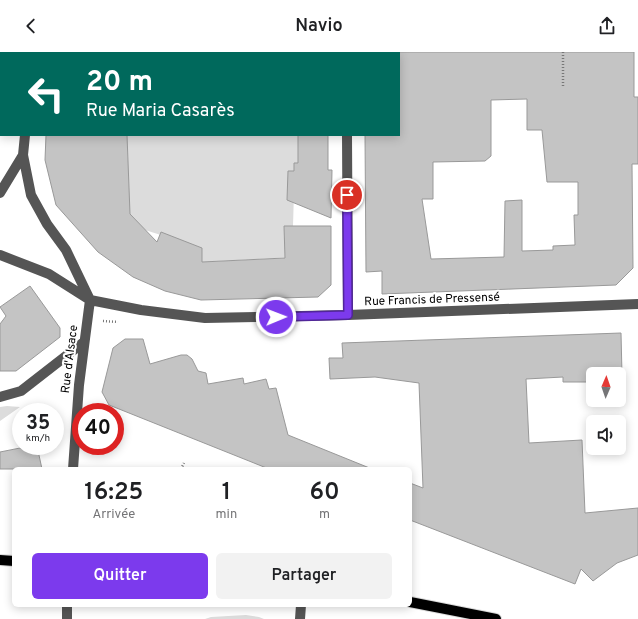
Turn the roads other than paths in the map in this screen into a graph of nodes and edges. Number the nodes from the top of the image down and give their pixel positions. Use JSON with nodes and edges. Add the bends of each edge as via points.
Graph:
{"nodes":[{"id":1,"x":25,"y":136,"type":"edge"},
{"id":2,"x":347,"y":136,"type":"edge"},
{"id":3,"x":23,"y":155,"type":"junction"},
{"id":4,"x":0,"y":193,"type":"edge"},
{"id":5,"x":0,"y":255,"type":"edge"},
{"id":6,"x":90,"y":300,"type":"junction"},
{"id":7,"x":638,"y":304,"type":"edge"},
{"id":8,"x":348,"y":315,"type":"junction"},
{"id":9,"x":84,"y":342,"type":"junction"},
{"id":10,"x":0,"y":397,"type":"edge"},
{"id":11,"x":73,"y":467,"type":"edge"},
{"id":12,"x":0,"y":560,"type":"edge"},
{"id":13,"x":12,"y":561,"type":"edge"},
{"id":14,"x":412,"y":602,"type":"edge"},
{"id":15,"x":67,"y":607,"type":"edge"},
{"id":16,"x":301,"y":607,"type":"edge"},
{"id":17,"x":490,"y":618,"type":"edge"},
{"id":18,"x":67,"y":619,"type":"edge"},
{"id":19,"x":300,"y":619,"type":"edge"}],
"edges":[{"from":1,"to":3,"type":"street"},
{"from":2,"to":8,"type":"street"},
{"from":3,"to":4,"type":"street"},
{"from":3,"to":6,"type":"street","via":[[31,195],[47,224],[66,250]]},
{"from":5,"to":6,"type":"street","name":"Rue Francis de Pressensé","via":[[49,274]]},
{"from":6,"to":8,"type":"street","name":"Rue Francis de Pressensé","via":[[205,318]]},
{"from":6,"to":9,"type":"street","name":"Rue d'Alsace"},
{"from":7,"to":8,"type":"street","name":"Rue Francis de Pressensé"},
{"from":9,"to":10,"type":"street","via":[[21,391]]},
{"from":9,"to":11,"type":"street","name":"Rue d'Alsace"},
{"from":12,"to":13,"type":"main road"},
{"from":14,"to":17,"type":"main road"},
{"from":15,"to":18,"type":"street"},
{"from":16,"to":19,"type":"street"}]}
